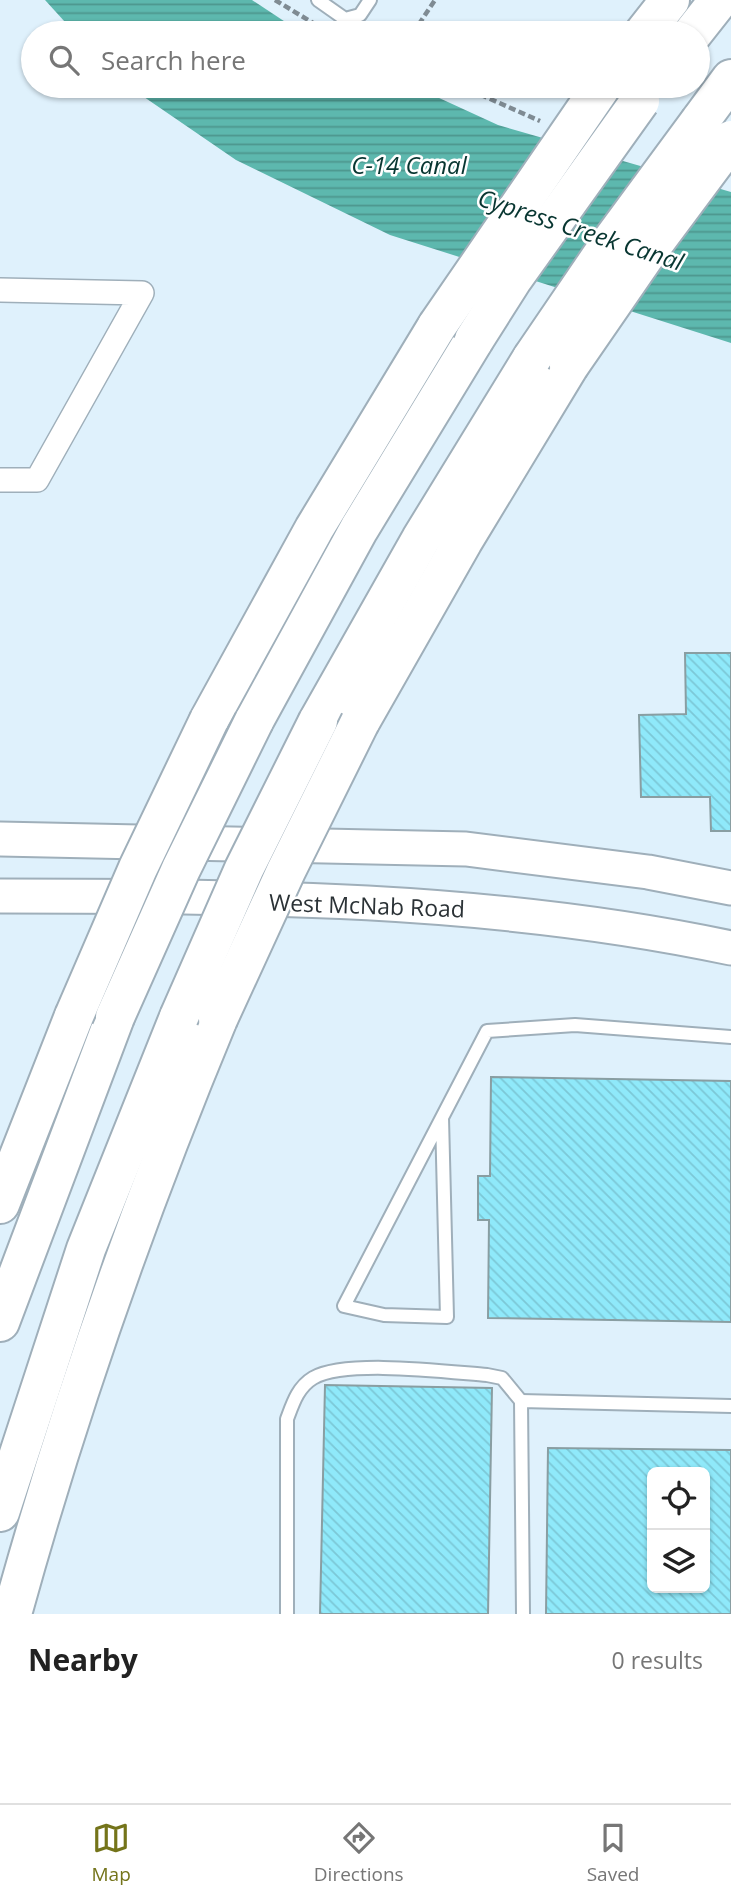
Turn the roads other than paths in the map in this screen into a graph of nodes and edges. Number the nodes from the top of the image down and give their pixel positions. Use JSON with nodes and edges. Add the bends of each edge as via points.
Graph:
{"nodes":[{"id":1,"x":318,"y":0,"type":"edge"},
{"id":2,"x":370,"y":0,"type":"edge"},
{"id":3,"x":640,"y":0,"type":"edge"},
{"id":4,"x":670,"y":0,"type":"edge"},
{"id":5,"x":719,"y":0,"type":"edge"},
{"id":6,"x":630,"y":21,"type":"edge"},
{"id":7,"x":653,"y":21,"type":"edge"},
{"id":8,"x":702,"y":21,"type":"edge"},
{"id":9,"x":731,"y":79,"type":"edge"},
{"id":10,"x":593,"y":98,"type":"edge"},
{"id":11,"x":642,"y":98,"type":"edge"},
{"id":12,"x":716,"y":130,"type":"edge"},
{"id":13,"x":0,"y":290,"type":"edge"},
{"id":14,"x":0,"y":480,"type":"edge"},
{"id":15,"x":0,"y":839,"type":"edge"},
{"id":16,"x":731,"y":888,"type":"edge"},
{"id":17,"x":0,"y":896,"type":"edge"},
{"id":18,"x":731,"y":948,"type":"edge"},
{"id":19,"x":731,"y":1037,"type":"edge"},
{"id":20,"x":442,"y":1118,"type":"junction"},
{"id":21,"x":0,"y":1204,"type":"edge"},
{"id":22,"x":0,"y":1322,"type":"edge"},
{"id":23,"x":521,"y":1401,"type":"junction"},
{"id":24,"x":731,"y":1406,"type":"edge"},
{"id":25,"x":0,"y":1511,"type":"edge"},
{"id":26,"x":12,"y":1614,"type":"edge"},
{"id":27,"x":287,"y":1614,"type":"edge"},
{"id":28,"x":523,"y":1614,"type":"edge"}],
"edges":[{"from":1,"to":2,"type":"lane","via":[[345,19],[360,15]]},
{"from":3,"to":6,"type":"highway"},
{"from":4,"to":7,"type":"highway"},
{"from":5,"to":8,"type":"highway"},
{"from":9,"to":12,"type":"highway"},
{"from":10,"to":21,"type":"highway","bridge":true,"via":[[437,326],[314,529],[209,720],[138,867]]},
{"from":11,"to":22,"type":"highway","bridge":true,"via":[[474,340],[359,529],[254,721],[115,1017]]},
{"from":12,"to":25,"type":"highway","bridge":true,"via":[[606,249],[532,358],[441,505],[318,721],[238,881],[179,1017],[86,1249]]},
{"from":12,"to":26,"type":"highway","bridge":true,"via":[[649,250],[569,366],[463,541],[360,722],[286,870],[218,1019],[156,1172],[66,1427]]},
{"from":13,"to":14,"type":"street","via":[[142,293],[37,480]]},
{"from":15,"to":16,"type":"main road","via":[[466,849],[648,872]]},
{"from":17,"to":18,"type":"main road","name":"West McNab Road","via":[[440,906],[617,926]]},
{"from":19,"to":20,"type":"lane","via":[[575,1025],[487,1031]]},
{"from":20,"to":20,"type":"lane","via":[[393,1212],[344,1306],[384,1315],[447,1317]]},
{"from":23,"to":24,"type":"lane"},
{"from":23,"to":27,"type":"lane","via":[[502,1378],[487,1375],[349,1368],[313,1378],[296,1395],[287,1419]]},
{"from":23,"to":28,"type":"lane"}]}
